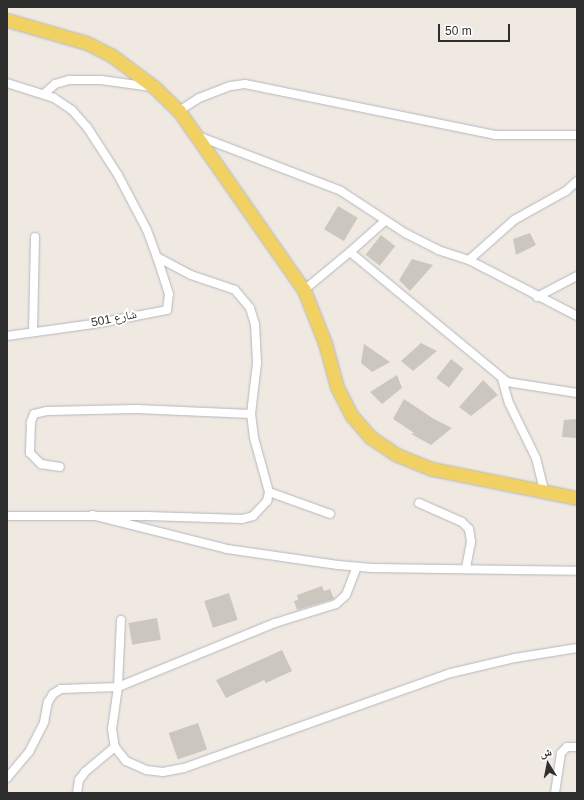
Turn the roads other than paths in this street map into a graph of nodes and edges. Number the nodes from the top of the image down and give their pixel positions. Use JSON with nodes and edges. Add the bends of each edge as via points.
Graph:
{"nodes":[{"id":1,"x":7,"y":20,"type":"edge"},
{"id":2,"x":7,"y":83,"type":"edge"},
{"id":3,"x":154,"y":87,"type":"junction"},
{"id":4,"x":44,"y":94,"type":"junction"},
{"id":5,"x":179,"y":111,"type":"junction"},
{"id":6,"x":577,"y":135,"type":"edge"},
{"id":7,"x":198,"y":136,"type":"junction"},
{"id":8,"x":577,"y":182,"type":"edge"},
{"id":9,"x":385,"y":220,"type":"junction"},
{"id":10,"x":35,"y":237,"type":"dead end"},
{"id":11,"x":350,"y":252,"type":"junction"},
{"id":12,"x":157,"y":257,"type":"junction"},
{"id":13,"x":469,"y":260,"type":"junction"},
{"id":14,"x":577,"y":276,"type":"edge"},
{"id":15,"x":304,"y":290,"type":"junction"},
{"id":16,"x":537,"y":297,"type":"junction"},
{"id":17,"x":577,"y":316,"type":"edge"},
{"id":18,"x":32,"y":332,"type":"junction"},
{"id":19,"x":7,"y":336,"type":"edge"},
{"id":20,"x":502,"y":379,"type":"junction"},
{"id":21,"x":577,"y":393,"type":"edge"},
{"id":22,"x":251,"y":414,"type":"junction"},
{"id":23,"x":60,"y":467,"type":"dead end"},
{"id":24,"x":544,"y":491,"type":"junction"},
{"id":25,"x":269,"y":492,"type":"junction"},
{"id":26,"x":577,"y":498,"type":"edge"},
{"id":27,"x":419,"y":503,"type":"dead end"},
{"id":28,"x":330,"y":514,"type":"dead end"},
{"id":29,"x":92,"y":515,"type":"junction"},
{"id":30,"x":7,"y":516,"type":"edge"},
{"id":31,"x":357,"y":566,"type":"junction"},
{"id":32,"x":466,"y":568,"type":"junction"},
{"id":33,"x":577,"y":571,"type":"edge"},
{"id":34,"x":121,"y":620,"type":"dead end"},
{"id":35,"x":577,"y":648,"type":"edge"},
{"id":36,"x":118,"y":687,"type":"junction"},
{"id":37,"x":115,"y":747,"type":"junction"},
{"id":38,"x":577,"y":747,"type":"edge"},
{"id":39,"x":7,"y":778,"type":"edge"},
{"id":40,"x":78,"y":793,"type":"edge"},
{"id":41,"x":554,"y":793,"type":"edge"}],
"edges":[{"from":1,"to":3,"type":"main road","via":[[87,43],[111,55]]},
{"from":2,"to":4,"type":"street"},
{"from":3,"to":4,"type":"street","via":[[101,80],[69,80],[55,84]]},
{"from":3,"to":5,"type":"main road"},
{"from":4,"to":12,"type":"street","via":[[65,104],[91,132],[135,207]]},
{"from":5,"to":6,"type":"street","via":[[199,98],[231,86],[245,84],[495,135]]},
{"from":5,"to":7,"type":"main road"},
{"from":7,"to":9,"type":"street","via":[[324,183],[354,198]]},
{"from":7,"to":15,"type":"main road"},
{"from":8,"to":13,"type":"street","via":[[563,193],[514,220]]},
{"from":9,"to":11,"type":"street"},
{"from":9,"to":13,"type":"street","via":[[438,250]]},
{"from":10,"to":18,"type":"street"},
{"from":11,"to":15,"type":"street"},
{"from":11,"to":20,"type":"street"},
{"from":12,"to":18,"type":"street","name":"شارع 501","via":[[169,294],[167,310]]},
{"from":12,"to":22,"type":"street","via":[[191,275],[235,290],[250,308],[255,324],[257,364]]},
{"from":13,"to":16,"type":"street"},
{"from":14,"to":16,"type":"street"},
{"from":15,"to":24,"type":"main road","via":[[316,315],[337,387],[352,416],[370,437],[397,455],[432,469]]},
{"from":16,"to":17,"type":"street"},
{"from":18,"to":19,"type":"street","name":"شارع 501"},
{"from":20,"to":21,"type":"street","via":[[511,383]]},
{"from":20,"to":24,"type":"street","via":[[506,396],[536,458]]},
{"from":22,"to":23,"type":"street","via":[[136,409],[47,411],[34,414],[30,422],[30,453],[41,464]]},
{"from":22,"to":25,"type":"street","via":[[254,438]]},
{"from":24,"to":26,"type":"main road"},
{"from":25,"to":28,"type":"street"},
{"from":25,"to":29,"type":"street","via":[[262,509],[253,516],[242,519]]},
{"from":27,"to":32,"type":"street","via":[[462,522],[470,529],[471,542]]},
{"from":29,"to":30,"type":"street"},
{"from":29,"to":31,"type":"street","via":[[227,549]]},
{"from":31,"to":32,"type":"street"},
{"from":31,"to":36,"type":"street","via":[[346,595],[336,604],[275,623]]},
{"from":32,"to":33,"type":"street"},
{"from":34,"to":36,"type":"street"},
{"from":35,"to":37,"type":"street","via":[[515,658],[452,673],[184,768],[163,772],[146,770],[126,761]]},
{"from":36,"to":37,"type":"street","via":[[112,729]]},
{"from":36,"to":39,"type":"street","via":[[77,687],[61,689],[53,694],[29,752]]},
{"from":37,"to":40,"type":"street","via":[[85,772],[79,780]]},
{"from":38,"to":41,"type":"street","via":[[567,748],[560,753]]}]}
